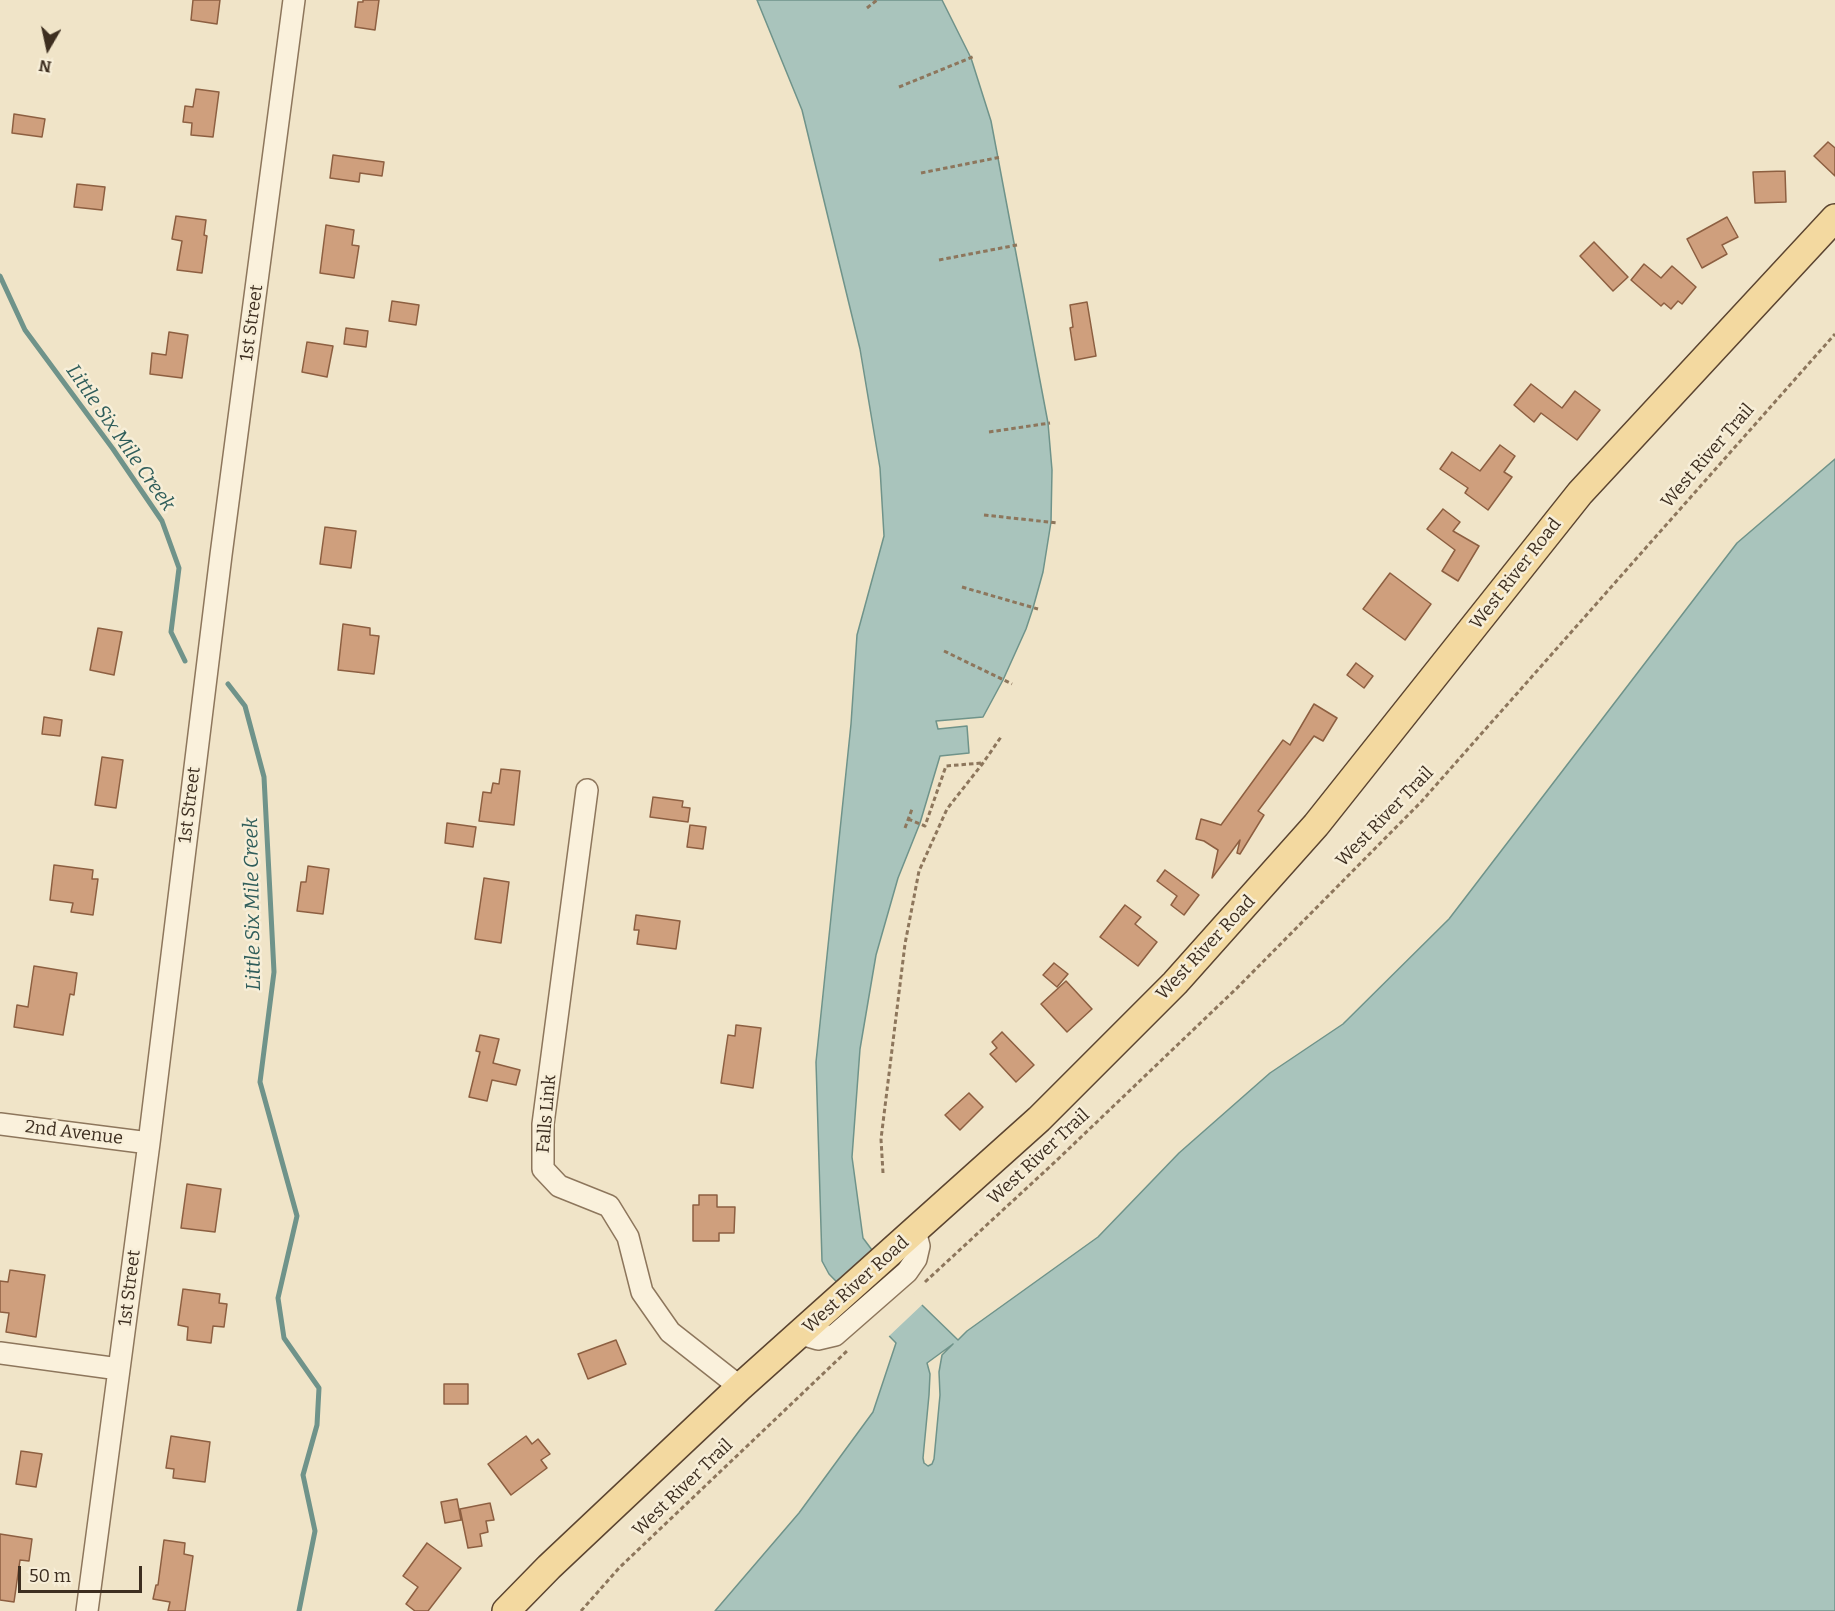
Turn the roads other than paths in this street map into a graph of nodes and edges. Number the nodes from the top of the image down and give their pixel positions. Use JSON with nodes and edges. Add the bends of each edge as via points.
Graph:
{"nodes":[{"id":1,"x":294,"y":0,"type":"edge"},
{"id":2,"x":1835,"y":218,"type":"edge"},
{"id":3,"x":587,"y":790,"type":"dead end"},
{"id":4,"x":0,"y":1124,"type":"edge"},
{"id":5,"x":149,"y":1143,"type":"junction"},
{"id":6,"x":0,"y":1353,"type":"edge"},
{"id":7,"x":119,"y":1369,"type":"junction"},
{"id":8,"x":740,"y":1387,"type":"junction"},
{"id":9,"x":87,"y":1611,"type":"edge"},
{"id":10,"x":506,"y":1611,"type":"edge"}],
"edges":[{"from":1,"to":5,"type":"street","name":"1st Street"},
{"from":2,"to":8,"type":"main road","name":"West River Road","via":[[1580,493],[1316,825],[1175,983],[1039,1119],[915,1231],[906,1270],[839,1317],[801,1334]]},
{"from":3,"to":8,"type":"street","name":"Falls Link","via":[[543,1124],[543,1169],[559,1186],[609,1206],[627,1237],[642,1292],[670,1332]]},
{"from":4,"to":5,"type":"street","name":"2nd Avenue"},
{"from":5,"to":7,"type":"street","name":"1st Street"},
{"from":6,"to":7,"type":"street"},
{"from":7,"to":9,"type":"street","name":"1st Street"},
{"from":8,"to":10,"type":"main road","name":"West River Road"}]}
